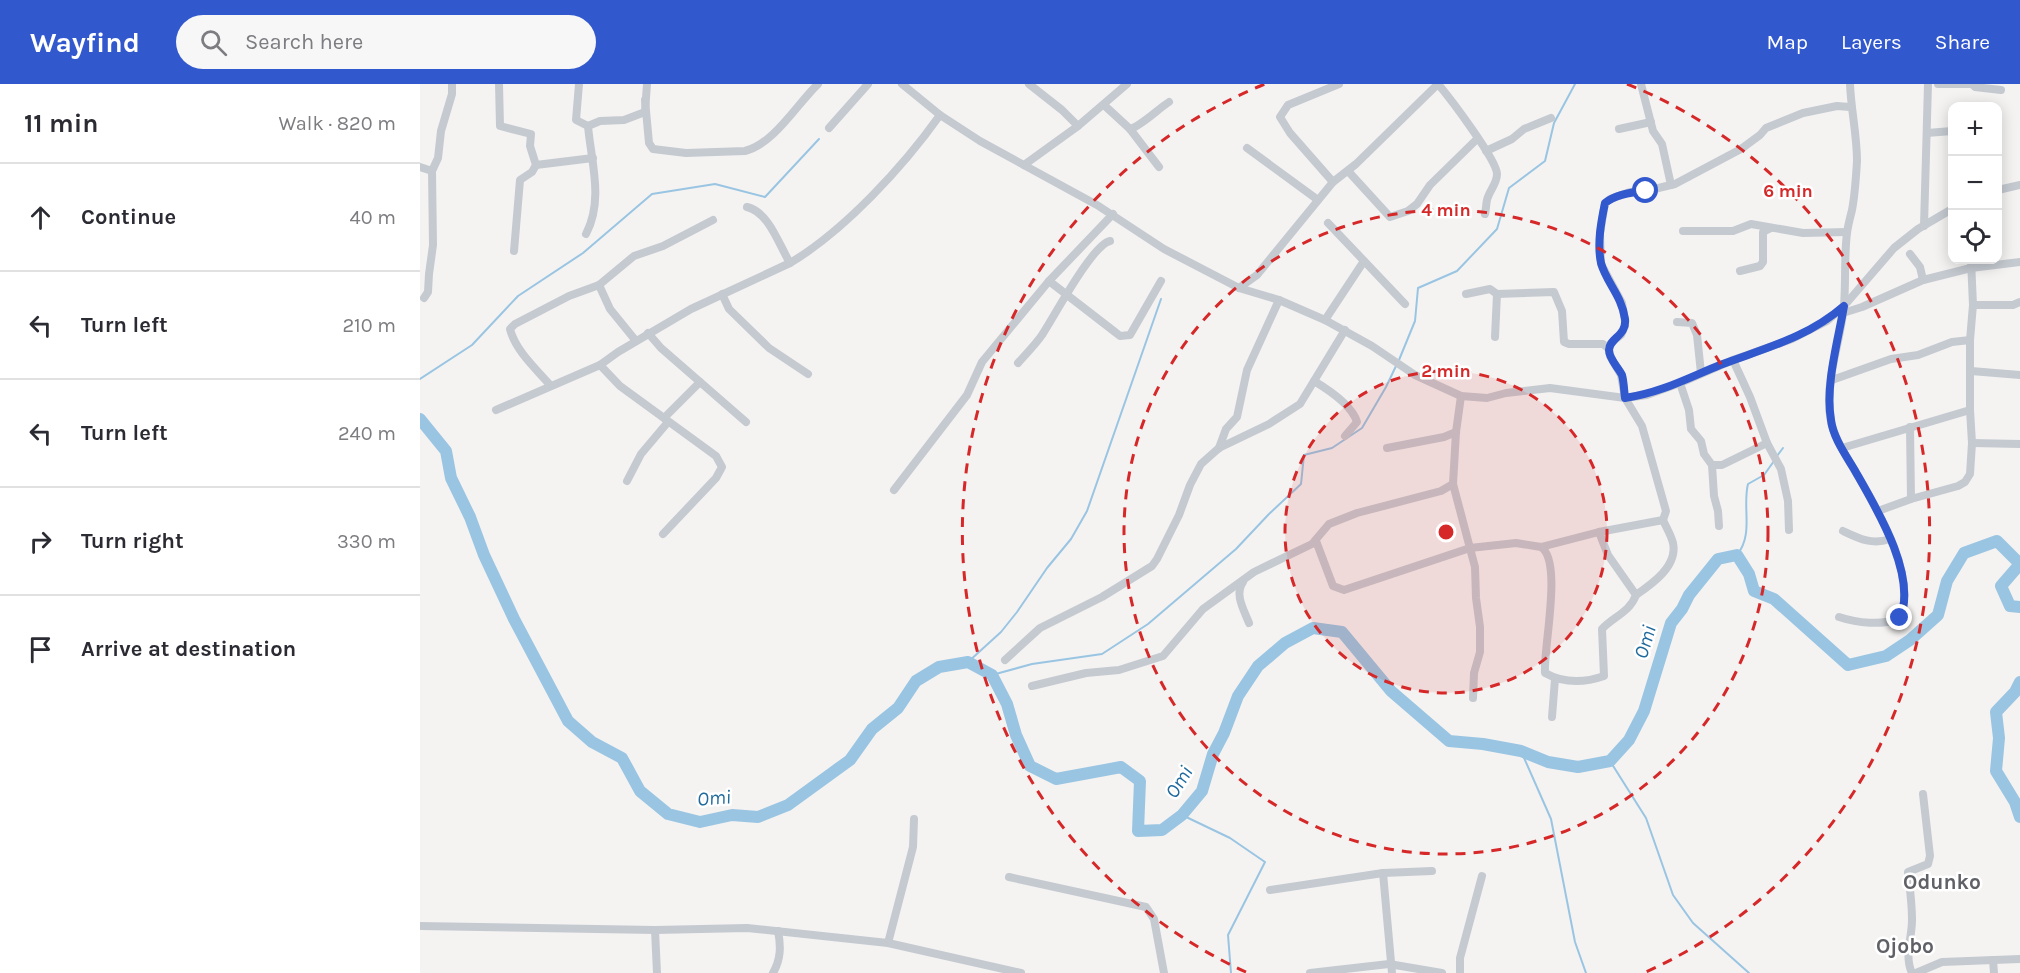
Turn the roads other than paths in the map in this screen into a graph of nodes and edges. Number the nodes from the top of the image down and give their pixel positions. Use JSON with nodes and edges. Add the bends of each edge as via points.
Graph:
{"nodes":[{"id":1,"x":452,"y":84,"type":"edge"},
{"id":2,"x":499,"y":84,"type":"edge"},
{"id":3,"x":579,"y":84,"type":"edge"},
{"id":4,"x":646,"y":84,"type":"edge"},
{"id":5,"x":818,"y":84,"type":"edge"},
{"id":6,"x":868,"y":84,"type":"edge"},
{"id":7,"x":902,"y":84,"type":"edge"},
{"id":8,"x":1029,"y":84,"type":"edge"},
{"id":9,"x":1127,"y":84,"type":"edge"},
{"id":10,"x":1339,"y":84,"type":"edge"},
{"id":11,"x":1438,"y":84,"type":"edge"},
{"id":12,"x":1641,"y":84,"type":"edge"},
{"id":13,"x":1850,"y":84,"type":"edge"},
{"id":14,"x":1928,"y":84,"type":"edge"},
{"id":15,"x":1938,"y":84,"type":"edge"},
{"id":16,"x":1972,"y":84,"type":"edge"},
{"id":17,"x":2001,"y":90,"type":"dead end"},
{"id":18,"x":645,"y":100,"type":"junction"},
{"id":19,"x":1169,"y":102,"type":"dead end"},
{"id":20,"x":1104,"y":105,"type":"junction"},
{"id":21,"x":1850,"y":107,"type":"junction"},
{"id":22,"x":940,"y":115,"type":"junction"},
{"id":23,"x":1551,"y":118,"type":"dead end"},
{"id":24,"x":1651,"y":122,"type":"junction"},
{"id":25,"x":588,"y":126,"type":"junction"},
{"id":26,"x":1078,"y":126,"type":"junction"},
{"id":27,"x":829,"y":128,"type":"dead end"},
{"id":28,"x":1130,"y":129,"type":"junction"},
{"id":29,"x":1619,"y":129,"type":"dead end"},
{"id":30,"x":1948,"y":132,"type":"edge"},
{"id":31,"x":1927,"y":134,"type":"junction"},
{"id":32,"x":1477,"y":139,"type":"junction"},
{"id":33,"x":1247,"y":148,"type":"dead end"},
{"id":34,"x":1486,"y":151,"type":"junction"},
{"id":35,"x":594,"y":158,"type":"junction"},
{"id":36,"x":536,"y":165,"type":"junction"},
{"id":37,"x":1024,"y":165,"type":"junction"},
{"id":38,"x":420,"y":167,"type":"edge"},
{"id":39,"x":1159,"y":167,"type":"dead end"},
{"id":40,"x":432,"y":171,"type":"junction"},
{"id":41,"x":1348,"y":171,"type":"junction"},
{"id":42,"x":1333,"y":182,"type":"junction"},
{"id":43,"x":1671,"y":185,"type":"junction"},
{"id":44,"x":2020,"y":185,"type":"edge"},
{"id":45,"x":2002,"y":189,"type":"edge"},
{"id":46,"x":1318,"y":200,"type":"junction"},
{"id":47,"x":747,"y":207,"type":"dead end"},
{"id":48,"x":1951,"y":210,"type":"edge"},
{"id":49,"x":1113,"y":214,"type":"junction"},
{"id":50,"x":1485,"y":214,"type":"dead end"},
{"id":51,"x":713,"y":220,"type":"dead end"},
{"id":52,"x":1328,"y":223,"type":"dead end"},
{"id":53,"x":1924,"y":226,"type":"junction"},
{"id":54,"x":1771,"y":228,"type":"junction"},
{"id":55,"x":1683,"y":231,"type":"dead end"},
{"id":56,"x":1847,"y":232,"type":"junction"},
{"id":57,"x":586,"y":234,"type":"dead end"},
{"id":58,"x":1110,"y":241,"type":"dead end"},
{"id":59,"x":514,"y":251,"type":"dead end"},
{"id":60,"x":1910,"y":254,"type":"dead end"},
{"id":61,"x":1364,"y":261,"type":"junction"},
{"id":62,"x":2020,"y":262,"type":"edge"},
{"id":63,"x":790,"y":263,"type":"junction"},
{"id":64,"x":2002,"y":263,"type":"edge"},
{"id":65,"x":1971,"y":264,"type":"edge"},
{"id":66,"x":1740,"y":271,"type":"dead end"},
{"id":67,"x":1923,"y":280,"type":"junction"},
{"id":68,"x":1049,"y":281,"type":"junction"},
{"id":69,"x":1161,"y":281,"type":"dead end"},
{"id":70,"x":599,"y":285,"type":"junction"},
{"id":71,"x":1239,"y":288,"type":"junction"},
{"id":72,"x":722,"y":294,"type":"junction"},
{"id":73,"x":1466,"y":294,"type":"dead end"},
{"id":74,"x":1497,"y":294,"type":"junction"},
{"id":75,"x":1065,"y":295,"type":"junction"},
{"id":76,"x":424,"y":298,"type":"dead end"},
{"id":77,"x":1279,"y":300,"type":"junction"},
{"id":78,"x":1405,"y":304,"type":"dead end"},
{"id":79,"x":2018,"y":304,"type":"edge"},
{"id":80,"x":1973,"y":305,"type":"junction"},
{"id":81,"x":1844,"y":310,"type":"junction"},
{"id":82,"x":1325,"y":320,"type":"junction"},
{"id":83,"x":1677,"y":322,"type":"dead end"},
{"id":84,"x":1345,"y":330,"type":"junction"},
{"id":85,"x":648,"y":333,"type":"junction"},
{"id":86,"x":1495,"y":337,"type":"dead end"},
{"id":87,"x":1970,"y":340,"type":"junction"},
{"id":88,"x":636,"y":341,"type":"junction"},
{"id":89,"x":1609,"y":349,"type":"junction"},
{"id":90,"x":1733,"y":360,"type":"junction"},
{"id":91,"x":1018,"y":363,"type":"dead end"},
{"id":92,"x":600,"y":365,"type":"junction"},
{"id":93,"x":1971,"y":371,"type":"junction"},
{"id":94,"x":1701,"y":373,"type":"junction"},
{"id":95,"x":808,"y":374,"type":"dead end"},
{"id":96,"x":2020,"y":375,"type":"edge"},
{"id":97,"x":1832,"y":380,"type":"junction"},
{"id":98,"x":1314,"y":381,"type":"junction"},
{"id":99,"x":700,"y":382,"type":"junction"},
{"id":100,"x":1680,"y":383,"type":"junction"},
{"id":101,"x":550,"y":385,"type":"junction"},
{"id":102,"x":1461,"y":396,"type":"junction"},
{"id":103,"x":1625,"y":398,"type":"junction"},
{"id":104,"x":496,"y":410,"type":"dead end"},
{"id":105,"x":1970,"y":410,"type":"junction"},
{"id":106,"x":666,"y":420,"type":"junction"},
{"id":107,"x":746,"y":422,"type":"dead end"},
{"id":108,"x":1910,"y":427,"type":"junction"},
{"id":109,"x":1456,"y":432,"type":"junction"},
{"id":110,"x":1345,"y":436,"type":"dead end"},
{"id":111,"x":1767,"y":443,"type":"junction"},
{"id":112,"x":1972,"y":443,"type":"junction"},
{"id":113,"x":2020,"y":444,"type":"edge"},
{"id":114,"x":1219,"y":448,"type":"junction"},
{"id":115,"x":1387,"y":448,"type":"dead end"},
{"id":116,"x":1842,"y":448,"type":"junction"},
{"id":117,"x":1712,"y":465,"type":"junction"},
{"id":118,"x":627,"y":481,"type":"dead end"},
{"id":119,"x":1453,"y":484,"type":"junction"},
{"id":120,"x":894,"y":490,"type":"dead end"},
{"id":121,"x":1911,"y":499,"type":"junction"},
{"id":122,"x":1878,"y":510,"type":"junction"},
{"id":123,"x":1663,"y":520,"type":"junction"},
{"id":124,"x":1719,"y":526,"type":"dead end"},
{"id":125,"x":1790,"y":530,"type":"dead end"},
{"id":126,"x":1843,"y":531,"type":"dead end"},
{"id":127,"x":1599,"y":532,"type":"junction"},
{"id":128,"x":663,"y":534,"type":"dead end"},
{"id":129,"x":1890,"y":539,"type":"junction"},
{"id":130,"x":1316,"y":541,"type":"junction"},
{"id":131,"x":1541,"y":547,"type":"junction"},
{"id":132,"x":1470,"y":548,"type":"junction"},
{"id":133,"x":1245,"y":579,"type":"junction"},
{"id":134,"x":1636,"y":595,"type":"junction"},
{"id":135,"x":1839,"y":617,"type":"dead end"},
{"id":136,"x":1249,"y":623,"type":"dead end"},
{"id":137,"x":1005,"y":660,"type":"dead end"},
{"id":138,"x":1555,"y":679,"type":"junction"},
{"id":139,"x":1032,"y":686,"type":"dead end"},
{"id":140,"x":1473,"y":698,"type":"dead end"},
{"id":141,"x":1552,"y":717,"type":"dead end"},
{"id":142,"x":1923,"y":794,"type":"dead end"},
{"id":143,"x":914,"y":819,"type":"dead end"},
{"id":144,"x":1432,"y":871,"type":"dead end"},
{"id":145,"x":1383,"y":873,"type":"junction"},
{"id":146,"x":1482,"y":876,"type":"dead end"},
{"id":147,"x":1009,"y":877,"type":"dead end"},
{"id":148,"x":1270,"y":890,"type":"dead end"},
{"id":149,"x":420,"y":926,"type":"edge"},
{"id":150,"x":655,"y":930,"type":"junction"},
{"id":151,"x":778,"y":931,"type":"junction"},
{"id":152,"x":888,"y":943,"type":"junction"},
{"id":153,"x":2020,"y":959,"type":"edge"},
{"id":154,"x":1993,"y":960,"type":"junction"},
{"id":155,"x":1390,"y":968,"type":"edge"},
{"id":156,"x":986,"y":970,"type":"edge"},
{"id":157,"x":1338,"y":971,"type":"edge"},
{"id":158,"x":657,"y":973,"type":"edge"},
{"id":159,"x":773,"y":973,"type":"edge"},
{"id":160,"x":1021,"y":973,"type":"edge"},
{"id":161,"x":1164,"y":973,"type":"edge"},
{"id":162,"x":1310,"y":973,"type":"edge"},
{"id":163,"x":1442,"y":973,"type":"edge"},
{"id":164,"x":1460,"y":973,"type":"edge"},
{"id":165,"x":1914,"y":973,"type":"edge"},
{"id":166,"x":1994,"y":973,"type":"edge"}],
"edges":[{"from":1,"to":40,"type":"street"},
{"from":2,"to":36,"type":"street","via":[[500,126],[531,134]]},
{"from":3,"to":25,"type":"street","via":[[576,120]]},
{"from":4,"to":18,"type":"street"},
{"from":5,"to":18,"type":"street","via":[[771,135],[754,149],[745,151],[686,153],[653,149]]},
{"from":6,"to":27,"type":"street"},
{"from":7,"to":22,"type":"street"},
{"from":8,"to":26,"type":"street"},
{"from":9,"to":20,"type":"street"},
{"from":10,"to":42,"type":"street","via":[[1288,105],[1280,117]]},
{"from":11,"to":32,"type":"street","via":[[1456,104]]},
{"from":11,"to":41,"type":"street"},
{"from":12,"to":24,"type":"street"},
{"from":13,"to":21,"type":"street"},
{"from":14,"to":31,"type":"street"},
{"from":15,"to":16,"type":"street"},
{"from":16,"to":17,"type":"street"},
{"from":18,"to":25,"type":"street","via":[[645,112]]},
{"from":19,"to":28,"type":"street"},
{"from":20,"to":26,"type":"street"},
{"from":20,"to":28,"type":"street"},
{"from":21,"to":43,"type":"street","via":[[1803,113],[1766,128],[1741,149]]},
{"from":21,"to":56,"type":"street","via":[[1857,159]]},
{"from":22,"to":37,"type":"street"},
{"from":22,"to":63,"type":"street","via":[[918,146],[846,220]]},
{"from":23,"to":34,"type":"street"},
{"from":24,"to":29,"type":"street"},
{"from":24,"to":43,"type":"street","via":[[1662,144]]},
{"from":25,"to":35,"type":"street"},
{"from":26,"to":37,"type":"street"},
{"from":28,"to":39,"type":"street"},
{"from":30,"to":31,"type":"street"},
{"from":31,"to":53,"type":"street"},
{"from":32,"to":34,"type":"street"},
{"from":32,"to":41,"type":"street","via":[[1430,185],[1417,204],[1408,212],[1390,217]]},
{"from":33,"to":46,"type":"street"},
{"from":34,"to":50,"type":"street","via":[[1495,163],[1497,175]]},
{"from":35,"to":36,"type":"street"},
{"from":35,"to":57,"type":"street","via":[[594,208]]},
{"from":36,"to":59,"type":"street","via":[[520,180]]},
{"from":37,"to":49,"type":"street"},
{"from":38,"to":40,"type":"street"},
{"from":40,"to":76,"type":"street","via":[[433,245]]},
{"from":41,"to":42,"type":"street"},
{"from":42,"to":46,"type":"street"},
{"from":43,"to":89,"type":"street","via":[[1630,192],[1605,203],[1600,233],[1601,264],[1622,303],[1625,321],[1621,335]]},
{"from":44,"to":45,"type":"street"},
{"from":46,"to":71,"type":"street","via":[[1257,274]]},
{"from":47,"to":63,"type":"street","via":[[756,209],[766,221]]},
{"from":48,"to":53,"type":"street"},
{"from":49,"to":68,"type":"street"},
{"from":49,"to":71,"type":"street","via":[[1164,249]]},
{"from":51,"to":70,"type":"street","via":[[628,260]]},
{"from":52,"to":61,"type":"street"},
{"from":53,"to":81,"type":"street","via":[[1894,248]]},
{"from":54,"to":55,"type":"street","via":[[1751,225],[1733,231]]},
{"from":54,"to":56,"type":"street","via":[[1803,233]]},
{"from":54,"to":66,"type":"street","via":[[1763,232],[1761,266]]},
{"from":56,"to":81,"type":"street"},
{"from":58,"to":75,"type":"street","via":[[1097,251]]},
{"from":60,"to":67,"type":"street","via":[[1920,267]]},
{"from":61,"to":78,"type":"street"},
{"from":61,"to":82,"type":"street"},
{"from":62,"to":64,"type":"street"},
{"from":63,"to":72,"type":"street"},
{"from":65,"to":67,"type":"street"},
{"from":65,"to":80,"type":"street"},
{"from":67,"to":81,"type":"street","via":[[1862,307]]},
{"from":68,"to":75,"type":"street"},
{"from":68,"to":120,"type":"street","via":[[982,362],[967,395]]},
{"from":69,"to":75,"type":"street","via":[[1130,335],[1124,336]]},
{"from":70,"to":88,"type":"street","via":[[610,309]]},
{"from":70,"to":101,"type":"street","via":[[549,306],[510,329],[529,361]]},
{"from":71,"to":77,"type":"street"},
{"from":72,"to":85,"type":"street"},
{"from":72,"to":95,"type":"street","via":[[729,309],[769,348]]},
{"from":73,"to":74,"type":"street","via":[[1490,289]]},
{"from":74,"to":86,"type":"street"},
{"from":74,"to":89,"type":"street","via":[[1554,292],[1562,311],[1564,342],[1603,344]]},
{"from":75,"to":91,"type":"street","via":[[1041,336]]},
{"from":77,"to":82,"type":"street"},
{"from":77,"to":114,"type":"street","via":[[1247,370],[1237,417],[1226,429]]},
{"from":79,"to":80,"type":"street"},
{"from":80,"to":87,"type":"street"},
{"from":81,"to":90,"type":"street","via":[[1792,339]]},
{"from":81,"to":97,"type":"street"},
{"from":82,"to":84,"type":"street"},
{"from":83,"to":94,"type":"street","via":[[1692,323]]},
{"from":84,"to":98,"type":"street"},
{"from":84,"to":102,"type":"street","via":[[1415,375]]},
{"from":85,"to":88,"type":"street"},
{"from":85,"to":99,"type":"street"},
{"from":87,"to":93,"type":"street"},
{"from":87,"to":97,"type":"street","via":[[1891,359]]},
{"from":88,"to":92,"type":"street"},
{"from":89,"to":103,"type":"street","via":[[1622,375]]},
{"from":90,"to":94,"type":"street"},
{"from":90,"to":111,"type":"street"},
{"from":92,"to":101,"type":"street"},
{"from":92,"to":106,"type":"street","via":[[620,386]]},
{"from":93,"to":96,"type":"street"},
{"from":93,"to":105,"type":"street"},
{"from":94,"to":100,"type":"street"},
{"from":97,"to":116,"type":"street","via":[[1831,421]]},
{"from":98,"to":110,"type":"street","via":[[1355,415],[1357,422]]},
{"from":98,"to":114,"type":"street","via":[[1293,410]]},
{"from":99,"to":106,"type":"street"},
{"from":99,"to":107,"type":"street"},
{"from":100,"to":103,"type":"street"},
{"from":100,"to":117,"type":"street","via":[[1691,429]]},
{"from":101,"to":104,"type":"street"},
{"from":102,"to":103,"type":"street","via":[[1487,398],[1550,388]]},
{"from":102,"to":109,"type":"street"},
{"from":103,"to":123,"type":"street","via":[[1642,426],[1666,511]]},
{"from":105,"to":108,"type":"street"},
{"from":105,"to":112,"type":"street"},
{"from":106,"to":118,"type":"street"},
{"from":106,"to":128,"type":"street","via":[[716,456],[722,467]]},
{"from":108,"to":116,"type":"street"},
{"from":108,"to":121,"type":"street"},
{"from":109,"to":115,"type":"street"},
{"from":109,"to":119,"type":"street"},
{"from":111,"to":117,"type":"street","via":[[1722,465]]},
{"from":111,"to":125,"type":"street","via":[[1781,469]]},
{"from":112,"to":113,"type":"street"},
{"from":112,"to":121,"type":"street","via":[[1970,474],[1965,482]]},
{"from":114,"to":137,"type":"street","via":[[1201,464],[1152,566],[1040,628]]},
{"from":116,"to":122,"type":"street"},
{"from":117,"to":124,"type":"street"},
{"from":119,"to":130,"type":"street","via":[[1329,524]]},
{"from":119,"to":132,"type":"street"},
{"from":121,"to":122,"type":"street"},
{"from":122,"to":129,"type":"street"},
{"from":123,"to":127,"type":"street"},
{"from":123,"to":134,"type":"street","via":[[1673,543],[1672,553],[1656,581]]},
{"from":126,"to":129,"type":"street","via":[[1863,541],[1879,543]]},
{"from":127,"to":131,"type":"street"},
{"from":127,"to":134,"type":"street","via":[[1608,555]]},
{"from":129,"to":135,"type":"street","via":[[1904,586],[1900,618],[1853,622]]},
{"from":130,"to":132,"type":"street","via":[[1333,586],[1344,590]]},
{"from":130,"to":133,"type":"street"},
{"from":131,"to":132,"type":"street","via":[[1516,543]]},
{"from":131,"to":138,"type":"street","via":[[1549,558],[1551,606],[1545,673]]},
{"from":132,"to":140,"type":"street","via":[[1480,627]]},
{"from":133,"to":136,"type":"street","via":[[1239,596]]},
{"from":133,"to":139,"type":"street","via":[[1203,609],[1163,656]]},
{"from":134,"to":138,"type":"street","via":[[1623,613],[1602,629],[1604,676],[1590,681]]},
{"from":138,"to":141,"type":"street"},
{"from":142,"to":165,"type":"street","via":[[1930,856],[1928,864],[1908,872],[1912,923],[1908,966]]},
{"from":143,"to":152,"type":"street","via":[[913,847]]},
{"from":144,"to":145,"type":"street"},
{"from":145,"to":148,"type":"street"},
{"from":145,"to":155,"type":"street"},
{"from":146,"to":164,"type":"street","via":[[1460,958]]},
{"from":147,"to":161,"type":"street","via":[[1146,907],[1154,919]]},
{"from":149,"to":150,"type":"street"},
{"from":150,"to":151,"type":"street"},
{"from":150,"to":158,"type":"street"},
{"from":151,"to":152,"type":"street"},
{"from":151,"to":159,"type":"street","via":[[781,944]]},
{"from":152,"to":156,"type":"street"},
{"from":153,"to":154,"type":"street"},
{"from":154,"to":165,"type":"street","via":[[1942,962]]},
{"from":154,"to":166,"type":"street"},
{"from":155,"to":157,"type":"street"},
{"from":155,"to":163,"type":"street"},
{"from":156,"to":160,"type":"street"},
{"from":157,"to":162,"type":"street"}]}
